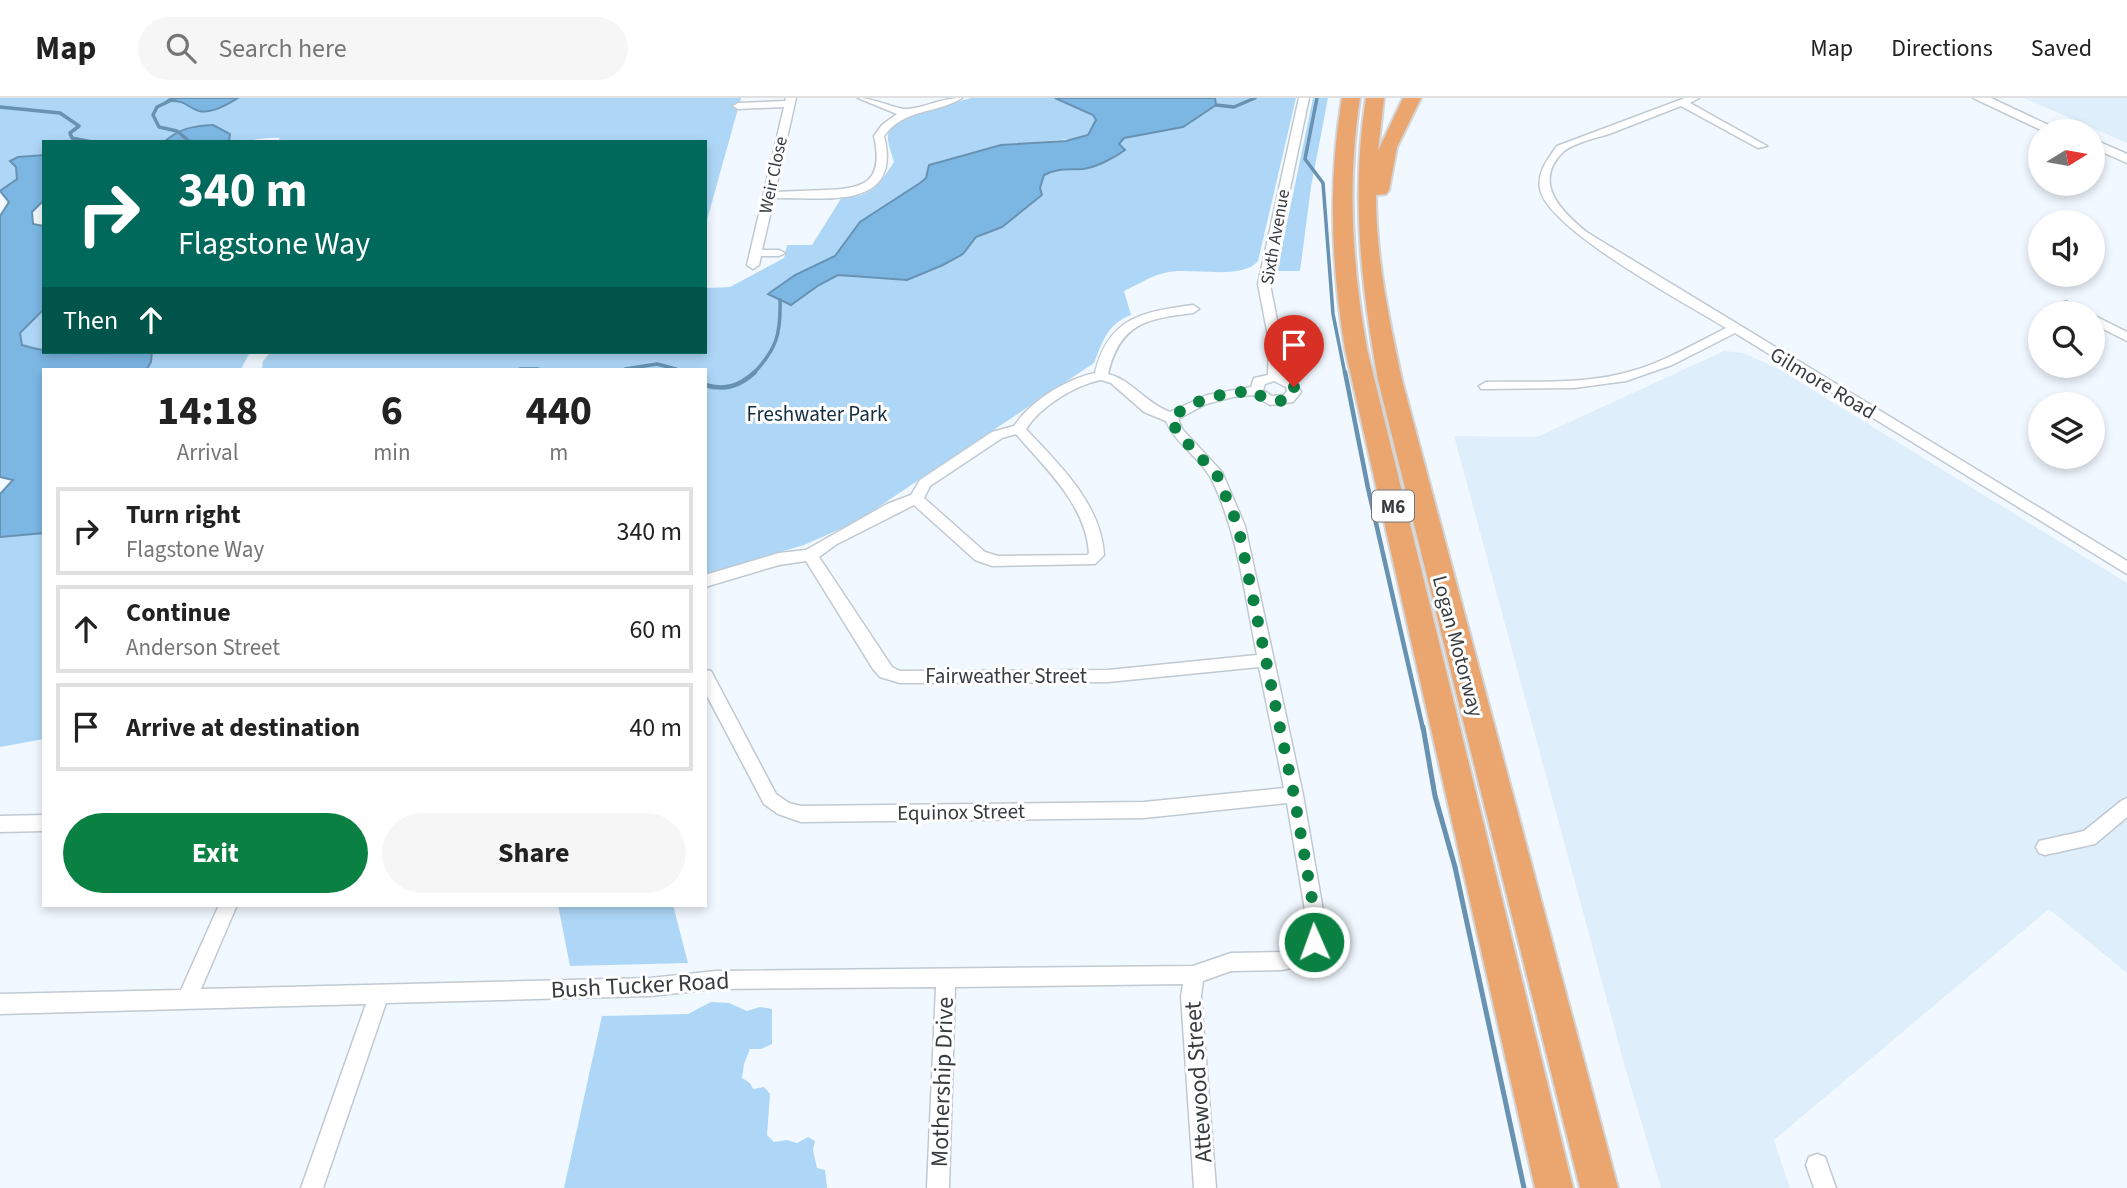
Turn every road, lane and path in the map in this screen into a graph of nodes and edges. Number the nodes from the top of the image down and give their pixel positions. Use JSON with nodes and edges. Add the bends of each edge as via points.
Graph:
{"nodes":[{"id":1,"x":863,"y":98,"type":"edge"},
{"id":2,"x":957,"y":98,"type":"edge"},
{"id":3,"x":1304,"y":98,"type":"edge"},
{"id":4,"x":1352,"y":98,"type":"edge"},
{"id":5,"x":1375,"y":98,"type":"edge"},
{"id":6,"x":1412,"y":98,"type":"edge"},
{"id":7,"x":1694,"y":98,"type":"edge"},
{"id":8,"x":1980,"y":98,"type":"edge"},
{"id":9,"x":1994,"y":98,"type":"edge"},
{"id":10,"x":790,"y":101,"type":"edge"},
{"id":11,"x":1682,"y":103,"type":"junction"},
{"id":12,"x":738,"y":106,"type":"dead end"},
{"id":13,"x":905,"y":113,"type":"junction"},
{"id":14,"x":2028,"y":119,"type":"edge"},
{"id":15,"x":2040,"y":119,"type":"edge"},
{"id":16,"x":1762,"y":146,"type":"dead end"},
{"id":17,"x":2105,"y":150,"type":"edge"},
{"id":18,"x":2105,"y":154,"type":"edge"},
{"id":19,"x":2127,"y":162,"type":"edge"},
{"id":20,"x":768,"y":195,"type":"junction"},
{"id":21,"x":779,"y":253,"type":"dead end"},
{"id":22,"x":1193,"y":309,"type":"dead end"},
{"id":23,"x":1377,"y":317,"type":"junction"},
{"id":24,"x":2105,"y":325,"type":"edge"},
{"id":25,"x":1734,"y":329,"type":"junction"},
{"id":26,"x":2127,"y":337,"type":"edge"},
{"id":27,"x":1101,"y":376,"type":"junction"},
{"id":28,"x":1274,"y":376,"type":"junction"},
{"id":29,"x":1486,"y":386,"type":"dead end"},
{"id":30,"x":1256,"y":391,"type":"junction"},
{"id":31,"x":1171,"y":418,"type":"junction"},
{"id":32,"x":1019,"y":429,"type":"junction"},
{"id":33,"x":916,"y":499,"type":"junction"},
{"id":34,"x":810,"y":555,"type":"junction"},
{"id":35,"x":2127,"y":568,"type":"edge"},
{"id":36,"x":707,"y":580,"type":"edge"},
{"id":37,"x":1266,"y":660,"type":"junction"},
{"id":38,"x":707,"y":680,"type":"edge"},
{"id":39,"x":1294,"y":795,"type":"junction"},
{"id":40,"x":2127,"y":806,"type":"edge"},
{"id":41,"x":42,"y":823,"type":"edge"},
{"id":42,"x":0,"y":824,"type":"edge"},
{"id":43,"x":2045,"y":847,"type":"dead end"},
{"id":44,"x":227,"y":907,"type":"edge"},
{"id":45,"x":1194,"y":975,"type":"junction"},
{"id":46,"x":946,"y":976,"type":"junction"},
{"id":47,"x":379,"y":996,"type":"junction"},
{"id":48,"x":187,"y":999,"type":"junction"},
{"id":49,"x":0,"y":1004,"type":"edge"},
{"id":50,"x":1817,"y":1166,"type":"dead end"},
{"id":51,"x":312,"y":1188,"type":"edge"},
{"id":52,"x":938,"y":1188,"type":"edge"},
{"id":53,"x":1205,"y":1188,"type":"edge"},
{"id":54,"x":1555,"y":1188,"type":"edge"},
{"id":55,"x":1599,"y":1188,"type":"edge"},
{"id":56,"x":1825,"y":1188,"type":"edge"}],
"edges":[{"from":1,"to":13,"type":"street"},
{"from":2,"to":13,"type":"street"},
{"from":3,"to":28,"type":"street","name":"Sixth Avenue","via":[[1264,284],[1275,341]]},
{"from":4,"to":54,"type":"highway","name":"Logan Motorway","number":"M6","via":[[1342,162],[1340,223],[1353,336]]},
{"from":5,"to":23,"type":"highway","name":"Logan Motorway","number":"M6","via":[[1365,193]]},
{"from":6,"to":23,"type":"highway","via":[[1392,138],[1380,182],[1377,223],[1382,295]]},
{"from":7,"to":11,"type":"street"},
{"from":8,"to":14,"type":"main road"},
{"from":9,"to":15,"type":"main road"},
{"from":10,"to":12,"type":"street"},
{"from":10,"to":20,"type":"street","name":"Weir Close"},
{"from":11,"to":16,"type":"street"},
{"from":11,"to":25,"type":"street","name":"Gilmore Road","via":[[1561,148],[1543,177],[1548,198],[1563,219]]},
{"from":13,"to":20,"type":"street","via":[[879,136],[885,159],[871,186],[852,193]]},
{"from":17,"to":19,"type":"main road"},
{"from":18,"to":19,"type":"main road"},
{"from":20,"to":21,"type":"street","name":"Weir Close","via":[[755,259]]},
{"from":22,"to":27,"type":"street","via":[[1133,321],[1122,328]]},
{"from":23,"to":55,"type":"highway","name":"Logan Motorway","number":"M6","via":[[1406,448]]},
{"from":24,"to":26,"type":"street"},
{"from":25,"to":29,"type":"street","via":[[1626,377],[1592,383]]},
{"from":25,"to":35,"type":"street","name":"Gilmore Road"},
{"from":27,"to":31,"type":"street","via":[[1116,380],[1149,409]]},
{"from":27,"to":32,"type":"street","via":[[1081,380],[1029,414]]},
{"from":28,"to":30,"type":"street","via":[[1259,380]]},
{"from":28,"to":30,"type":"street","via":[[1294,387],[1288,399],[1270,401]]},
{"from":30,"to":31,"type":"street","via":[[1211,397]]},
{"from":31,"to":37,"type":"street","via":[[1177,432],[1217,475],[1233,512]]},
{"from":32,"to":33,"type":"street","via":[[997,435],[925,483]]},
{"from":32,"to":33,"type":"street","via":[[1087,513],[1098,546],[1097,555],[1090,560],[997,562],[980,556]]},
{"from":33,"to":34,"type":"street"},
{"from":34,"to":36,"type":"street","via":[[779,559]]},
{"from":34,"to":37,"type":"street","name":"Fairweather Street","via":[[879,664],[900,677],[1108,676]]},
{"from":37,"to":39,"type":"street"},
{"from":38,"to":39,"type":"street","name":"Equinox Street","via":[[770,799],[800,814],[1144,810]]},
{"from":39,"to":45,"type":"street","name":"Bush Tucker Road","via":[[1317,928],[1314,942],[1306,954],[1294,959],[1232,962]]},
{"from":40,"to":43,"type":"street","via":[[2089,838]]},
{"from":41,"to":42,"type":"street"},
{"from":44,"to":48,"type":"street"},
{"from":45,"to":46,"type":"street","name":"Bush Tucker Road"},
{"from":45,"to":53,"type":"street","name":"Attewood Street","via":[[1191,996]]},
{"from":46,"to":47,"type":"street","name":"Bush Tucker Road","via":[[716,980],[650,988]]},
{"from":46,"to":52,"type":"street","name":"Mothership Drive"},
{"from":47,"to":48,"type":"street","name":"Bush Tucker Road"},
{"from":47,"to":51,"type":"street"},
{"from":48,"to":49,"type":"street","name":"Bush Tucker Road"},
{"from":50,"to":56,"type":"street"}]}
